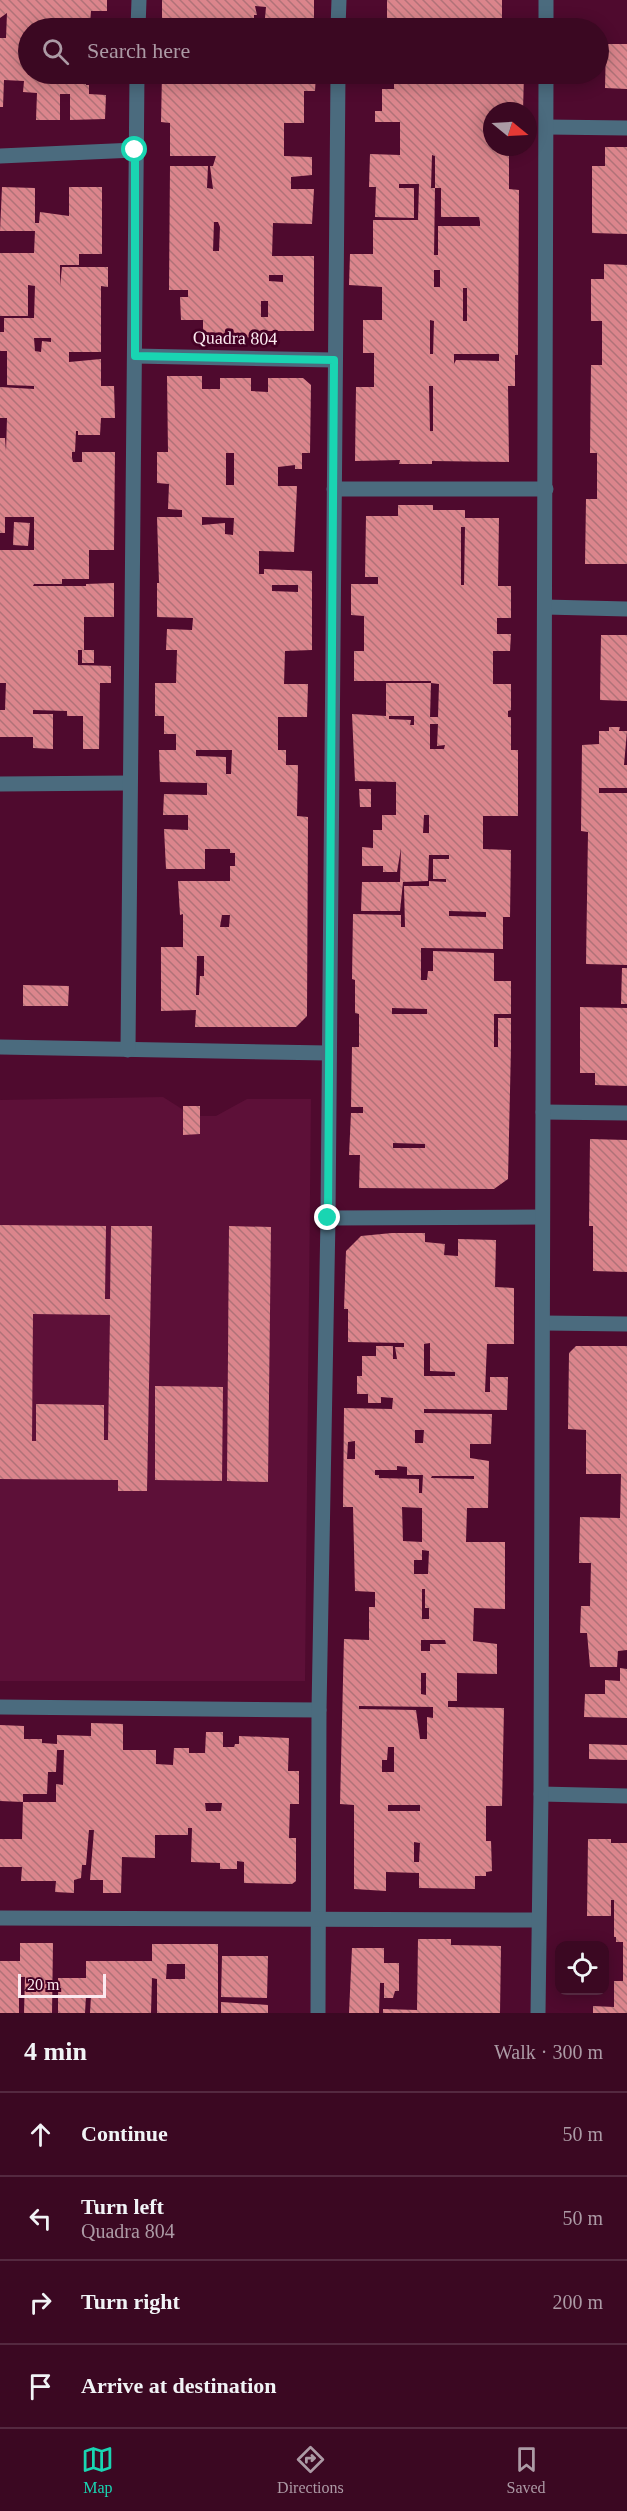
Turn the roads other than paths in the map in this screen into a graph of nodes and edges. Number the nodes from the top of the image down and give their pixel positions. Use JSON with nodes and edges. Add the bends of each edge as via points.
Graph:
{"nodes":[{"id":1,"x":139,"y":0,"type":"edge"},
{"id":2,"x":339,"y":0,"type":"edge"},
{"id":3,"x":546,"y":0,"type":"edge"},
{"id":4,"x":138,"y":18,"type":"edge"},
{"id":5,"x":338,"y":18,"type":"edge"},
{"id":6,"x":546,"y":18,"type":"edge"},
{"id":7,"x":137,"y":84,"type":"edge"},
{"id":8,"x":338,"y":84,"type":"edge"},
{"id":9,"x":546,"y":84,"type":"edge"},
{"id":10,"x":547,"y":127,"type":"junction"},
{"id":11,"x":627,"y":128,"type":"edge"},
{"id":12,"x":135,"y":150,"type":"junction"},
{"id":13,"x":0,"y":156,"type":"edge"},
{"id":14,"x":135,"y":356,"type":"junction"},
{"id":15,"x":334,"y":360,"type":"junction"},
{"id":16,"x":334,"y":489,"type":"junction"},
{"id":17,"x":546,"y":489,"type":"junction"},
{"id":18,"x":545,"y":607,"type":"junction"},
{"id":19,"x":627,"y":609,"type":"edge"},
{"id":20,"x":129,"y":783,"type":"junction"},
{"id":21,"x":0,"y":784,"type":"edge"},
{"id":22,"x":0,"y":1047,"type":"edge"},
{"id":23,"x":128,"y":1050,"type":"junction"},
{"id":24,"x":328,"y":1053,"type":"junction"},
{"id":25,"x":543,"y":1112,"type":"junction"},
{"id":26,"x":627,"y":1113,"type":"edge"},
{"id":27,"x":541,"y":1217,"type":"junction"},
{"id":28,"x":328,"y":1218,"type":"junction"},
{"id":29,"x":543,"y":1323,"type":"junction"},
{"id":30,"x":627,"y":1324,"type":"edge"},
{"id":31,"x":0,"y":1707,"type":"edge"},
{"id":32,"x":319,"y":1710,"type":"junction"},
{"id":33,"x":541,"y":1794,"type":"junction"},
{"id":34,"x":627,"y":1796,"type":"edge"},
{"id":35,"x":0,"y":1918,"type":"edge"},
{"id":36,"x":321,"y":1919,"type":"junction"},
{"id":37,"x":538,"y":1920,"type":"junction"},
{"id":38,"x":318,"y":2013,"type":"edge"},
{"id":39,"x":538,"y":2013,"type":"edge"}],
"edges":[{"from":1,"to":4,"type":"street"},
{"from":2,"to":5,"type":"street"},
{"from":3,"to":6,"type":"street"},
{"from":7,"to":12,"type":"street"},
{"from":8,"to":15,"type":"street"},
{"from":9,"to":10,"type":"street"},
{"from":10,"to":11,"type":"street"},
{"from":10,"to":17,"type":"street"},
{"from":12,"to":13,"type":"street"},
{"from":12,"to":14,"type":"street"},
{"from":14,"to":15,"type":"street","name":"Quadra 804"},
{"from":14,"to":20,"type":"street"},
{"from":15,"to":16,"type":"street"},
{"from":16,"to":17,"type":"street"},
{"from":16,"to":24,"type":"street"},
{"from":17,"to":18,"type":"street"},
{"from":18,"to":19,"type":"street"},
{"from":18,"to":25,"type":"street"},
{"from":20,"to":21,"type":"street"},
{"from":20,"to":23,"type":"street"},
{"from":22,"to":23,"type":"street"},
{"from":23,"to":24,"type":"street"},
{"from":24,"to":28,"type":"street"},
{"from":25,"to":26,"type":"street"},
{"from":25,"to":27,"type":"street"},
{"from":27,"to":28,"type":"street"},
{"from":27,"to":29,"type":"street"},
{"from":28,"to":32,"type":"street"},
{"from":29,"to":30,"type":"street"},
{"from":29,"to":33,"type":"street"},
{"from":31,"to":32,"type":"street"},
{"from":32,"to":36,"type":"street"},
{"from":33,"to":34,"type":"street"},
{"from":33,"to":37,"type":"street"},
{"from":35,"to":36,"type":"street"},
{"from":36,"to":37,"type":"street"},
{"from":36,"to":38,"type":"street"},
{"from":37,"to":39,"type":"street"}]}
